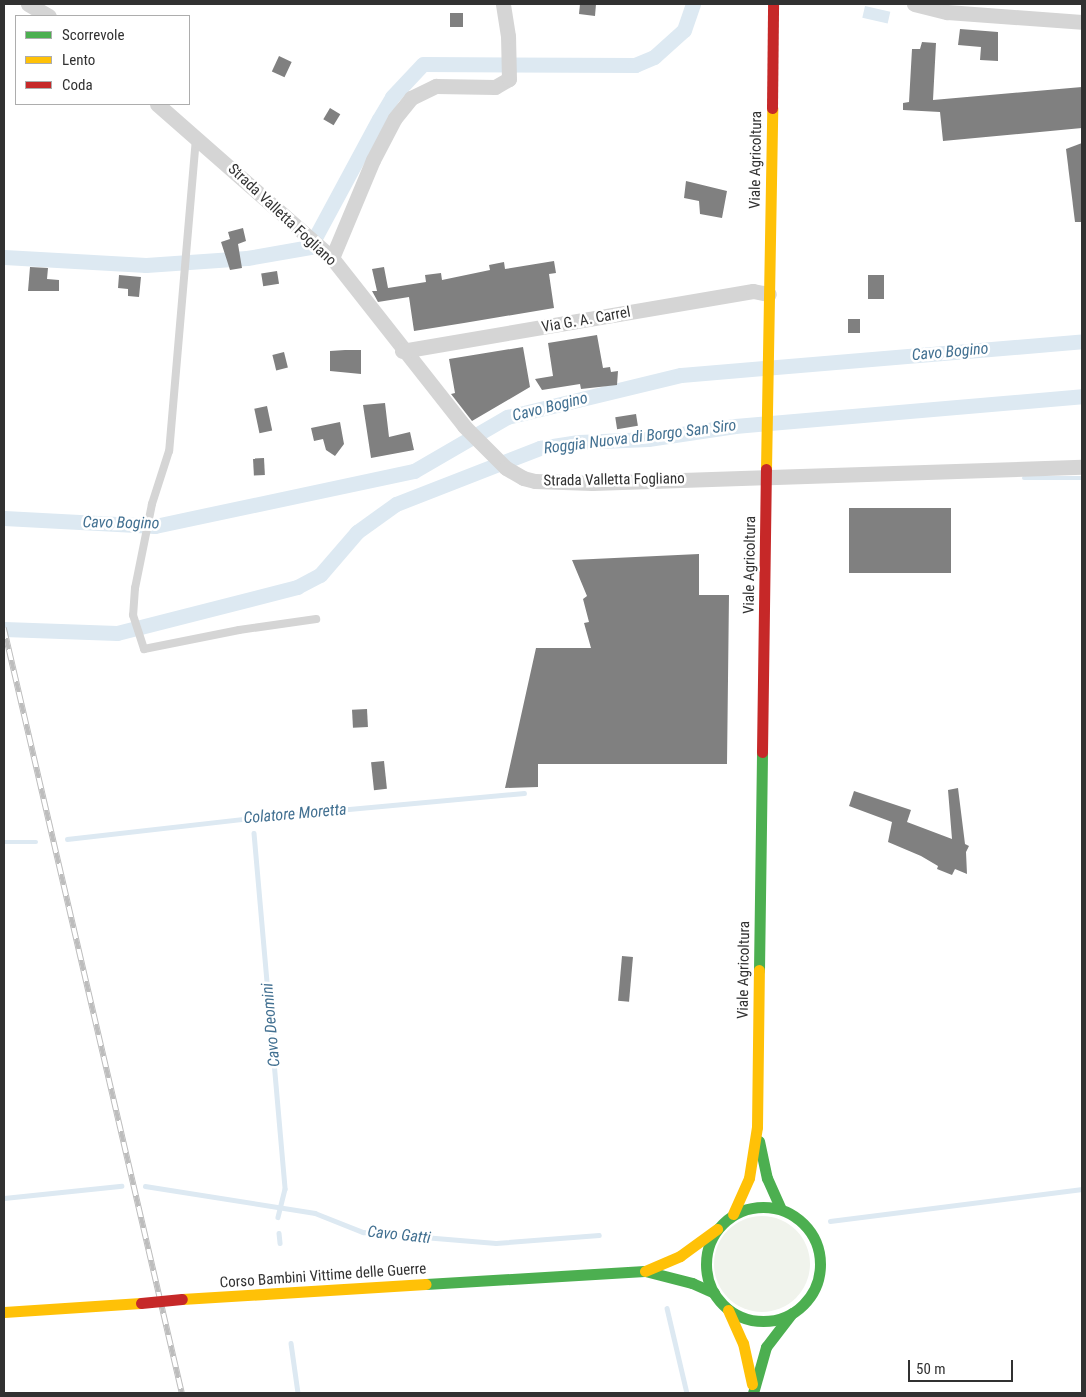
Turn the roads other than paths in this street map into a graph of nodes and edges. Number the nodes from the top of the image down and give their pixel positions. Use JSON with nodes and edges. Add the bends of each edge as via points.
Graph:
{"nodes":[{"id":1,"x":28,"y":4,"type":"edge"},
{"id":2,"x":503,"y":4,"type":"edge"},
{"id":3,"x":773,"y":4,"type":"edge"},
{"id":4,"x":914,"y":4,"type":"edge"},
{"id":5,"x":47,"y":15,"type":"edge"},
{"id":6,"x":1082,"y":22,"type":"edge"},
{"id":7,"x":157,"y":105,"type":"edge"},
{"id":8,"x":196,"y":137,"type":"junction"},
{"id":9,"x":327,"y":254,"type":"junction"},
{"id":10,"x":769,"y":294,"type":"junction"},
{"id":11,"x":402,"y":351,"type":"junction"},
{"id":12,"x":1082,"y":467,"type":"edge"},
{"id":13,"x":766,"y":477,"type":"junction"},
{"id":14,"x":316,"y":619,"type":"dead end"},
{"id":15,"x":757,"y":1128,"type":"junction"},
{"id":16,"x":781,"y":1209,"type":"junction"},
{"id":17,"x":733,"y":1214,"type":"junction"},
{"id":18,"x":717,"y":1229,"type":"junction"},
{"id":19,"x":645,"y":1271,"type":"junction"},
{"id":20,"x":714,"y":1294,"type":"junction"},
{"id":21,"x":728,"y":1310,"type":"junction"},
{"id":22,"x":4,"y":1312,"type":"edge"},
{"id":23,"x":792,"y":1313,"type":"junction"},
{"id":24,"x":753,"y":1393,"type":"edge"}],
"edges":[{"from":1,"to":5,"type":"street"},
{"from":2,"to":9,"type":"street","via":[[509,79],[495,87],[436,86],[411,98],[395,118]]},
{"from":3,"to":10,"type":"main road","name":"Viale Agricoltura"},
{"from":4,"to":6,"type":"street","via":[[947,12]]},
{"from":7,"to":8,"type":"street","name":"Strada Valletta Fogliano"},
{"from":8,"to":9,"type":"street","name":"Strada Valletta Fogliano"},
{"from":8,"to":14,"type":"lane","via":[[169,451],[149,520],[135,588],[133,615],[144,649]]},
{"from":9,"to":11,"type":"street","name":"Strada Valletta Fogliano"},
{"from":10,"to":11,"type":"street","name":"Via G. A. Carrel","via":[[753,291]]},
{"from":10,"to":13,"type":"main road","name":"Viale Agricoltura"},
{"from":11,"to":13,"type":"street","name":"Strada Valletta Fogliano","via":[[492,456],[506,468],[535,481]]},
{"from":12,"to":13,"type":"street","name":"Strada Valletta Fogliano"},
{"from":13,"to":15,"type":"main road","name":"Viale Agricoltura"},
{"from":15,"to":16,"type":"main road","name":"Viale Agricoltura","via":[[768,1178]]},
{"from":15,"to":17,"type":"main road","name":"Viale Agricoltura","via":[[749,1178]]},
{"from":16,"to":17,"type":"main road","name":"Viale Agricoltura","via":[[755,1206]]},
{"from":16,"to":23,"type":"main road","name":"Viale Agricoltura","via":[[806,1226],[820,1256],[815,1288]]},
{"from":17,"to":18,"type":"main road","name":"Viale Agricoltura"},
{"from":18,"to":19,"type":"main road","name":"Corso Bambini Vittime delle Guerre","via":[[680,1256]]},
{"from":18,"to":20,"type":"main road","name":"Viale Agricoltura","via":[[706,1260]]},
{"from":19,"to":20,"type":"main road","name":"Corso Bambini Vittime delle Guerre","via":[[692,1283]]},
{"from":19,"to":22,"type":"main road","name":"Corso Bambini Vittime delle Guerre","bridge":true},
{"from":20,"to":21,"type":"main road","name":"Viale Agricoltura"},
{"from":21,"to":23,"type":"main road","name":"Viale Agricoltura","via":[[760,1321]]},
{"from":21,"to":24,"type":"main road","name":"Viale Agricoltura","via":[[744,1343]]},
{"from":23,"to":24,"type":"main road","name":"Viale Agricoltura","via":[[766,1347]]}]}
